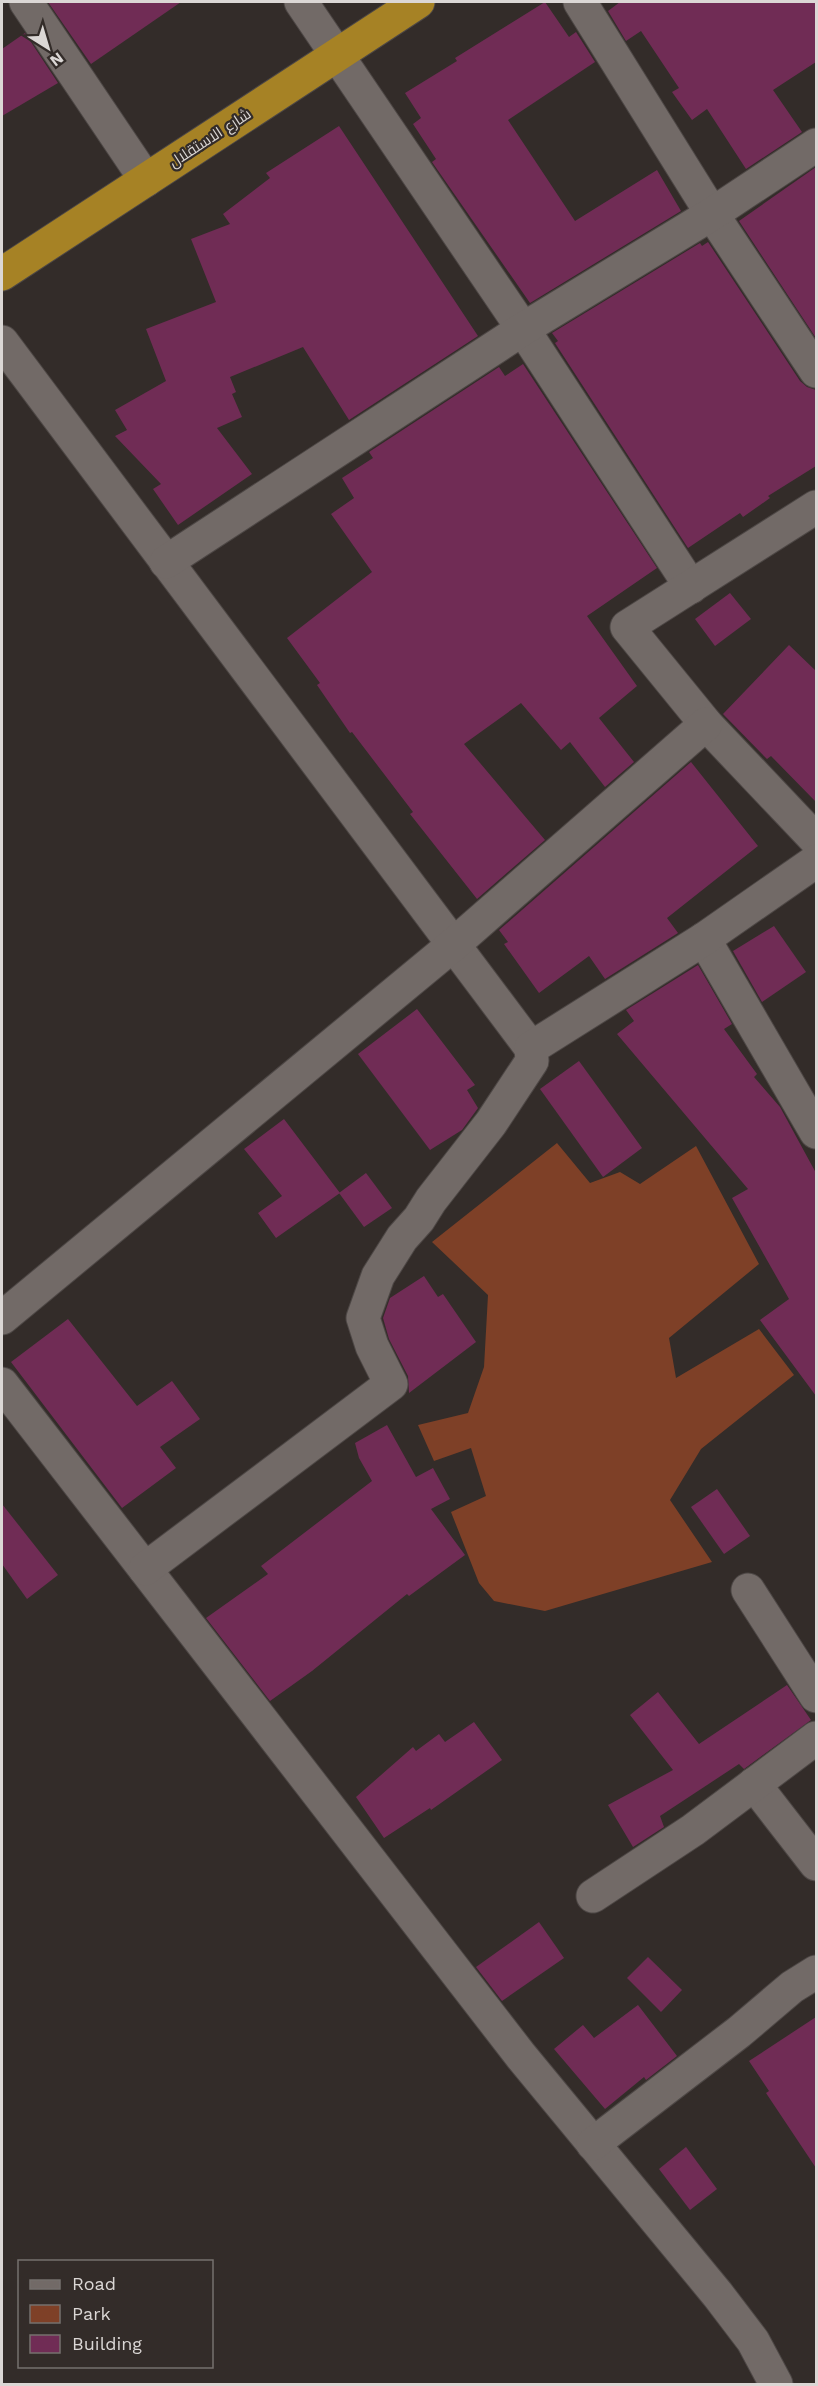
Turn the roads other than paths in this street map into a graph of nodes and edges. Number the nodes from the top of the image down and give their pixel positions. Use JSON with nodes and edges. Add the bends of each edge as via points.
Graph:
{"nodes":[{"id":1,"x":26,"y":2,"type":"edge"},
{"id":2,"x":302,"y":2,"type":"edge"},
{"id":3,"x":418,"y":2,"type":"edge"},
{"id":4,"x":580,"y":2,"type":"edge"},
{"id":5,"x":336,"y":56,"type":"junction"},
{"id":6,"x":816,"y":145,"type":"edge"},
{"id":7,"x":146,"y":180,"type":"junction"},
{"id":8,"x":712,"y":214,"type":"junction"},
{"id":9,"x":2,"y":274,"type":"edge"},
{"id":10,"x":523,"y":329,"type":"junction"},
{"id":11,"x":2,"y":342,"type":"edge"},
{"id":12,"x":816,"y":371,"type":"edge"},
{"id":13,"x":816,"y":507,"type":"edge"},
{"id":14,"x":166,"y":562,"type":"junction"},
{"id":15,"x":691,"y":587,"type":"junction"},
{"id":16,"x":706,"y":724,"type":"junction"},
{"id":17,"x":816,"y":840,"type":"edge"},
{"id":18,"x":816,"y":861,"type":"edge"},
{"id":19,"x":704,"y":939,"type":"junction"},
{"id":20,"x":453,"y":945,"type":"junction"},
{"id":21,"x":531,"y":1048,"type":"junction"},
{"id":22,"x":816,"y":1132,"type":"edge"},
{"id":23,"x":2,"y":1317,"type":"edge"},
{"id":24,"x":2,"y":1384,"type":"edge"},
{"id":25,"x":145,"y":1569,"type":"junction"},
{"id":26,"x":748,"y":1590,"type":"dead end"},
{"id":27,"x":816,"y":1696,"type":"edge"},
{"id":28,"x":816,"y":1738,"type":"edge"},
{"id":29,"x":754,"y":1784,"type":"junction"},
{"id":30,"x":816,"y":1864,"type":"edge"},
{"id":31,"x":593,"y":1896,"type":"dead end"},
{"id":32,"x":816,"y":1972,"type":"edge"},
{"id":33,"x":593,"y":2144,"type":"junction"},
{"id":34,"x":776,"y":2385,"type":"edge"}],
"edges":[{"from":1,"to":7,"type":"street"},
{"from":2,"to":5,"type":"street"},
{"from":3,"to":5,"type":"highway","name":"شارع الاستقلال"},
{"from":4,"to":8,"type":"street"},
{"from":5,"to":7,"type":"highway","name":"شارع الاستقلال"},
{"from":5,"to":10,"type":"street"},
{"from":6,"to":8,"type":"street"},
{"from":7,"to":9,"type":"highway","name":"شارع الاستقلال"},
{"from":8,"to":10,"type":"street"},
{"from":8,"to":12,"type":"street"},
{"from":10,"to":14,"type":"street"},
{"from":10,"to":15,"type":"street"},
{"from":11,"to":14,"type":"street"},
{"from":13,"to":15,"type":"street"},
{"from":14,"to":20,"type":"street"},
{"from":15,"to":16,"type":"street","via":[[627,627]]},
{"from":16,"to":17,"type":"street"},
{"from":16,"to":20,"type":"street"},
{"from":18,"to":19,"type":"street"},
{"from":19,"to":21,"type":"street"},
{"from":19,"to":22,"type":"street"},
{"from":20,"to":21,"type":"street"},
{"from":20,"to":23,"type":"street"},
{"from":21,"to":25,"type":"street","via":[[532,1061],[491,1123],[402,1238],[378,1276],[363,1318],[372,1346],[392,1384]]},
{"from":24,"to":25,"type":"street"},
{"from":25,"to":33,"type":"street"},
{"from":26,"to":27,"type":"street"},
{"from":28,"to":29,"type":"street"},
{"from":29,"to":30,"type":"street"},
{"from":29,"to":31,"type":"street"},
{"from":32,"to":33,"type":"street"},
{"from":33,"to":34,"type":"street","via":[[753,2341]]}]}
